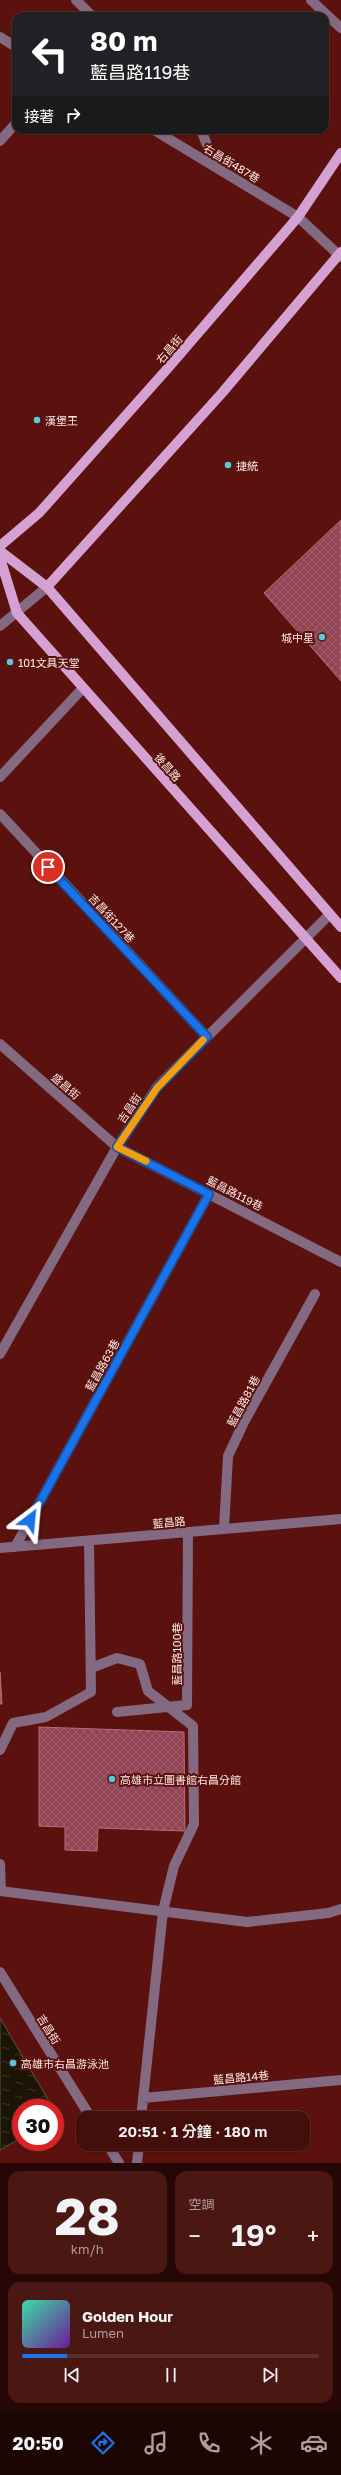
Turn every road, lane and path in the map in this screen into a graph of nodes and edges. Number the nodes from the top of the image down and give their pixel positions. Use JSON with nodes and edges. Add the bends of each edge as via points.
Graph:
{"nodes":[{"id":1,"x":76,"y":0,"type":"edge"},
{"id":2,"x":311,"y":0,"type":"edge"},
{"id":3,"x":88,"y":12,"type":"edge"},
{"id":4,"x":324,"y":12,"type":"edge"},
{"id":5,"x":329,"y":17,"type":"edge"},
{"id":6,"x":341,"y":28,"type":"edge"},
{"id":7,"x":0,"y":37,"type":"edge"},
{"id":8,"x":12,"y":44,"type":"edge"},
{"id":9,"x":12,"y":128,"type":"edge"},
{"id":10,"x":161,"y":134,"type":"edge"},
{"id":11,"x":203,"y":134,"type":"edge"},
{"id":12,"x":0,"y":141,"type":"edge"},
{"id":13,"x":341,"y":153,"type":"edge"},
{"id":14,"x":216,"y":167,"type":"junction"},
{"id":15,"x":298,"y":217,"type":"junction"},
{"id":16,"x":340,"y":255,"type":"edge"},
{"id":17,"x":0,"y":546,"type":"edge"},
{"id":18,"x":0,"y":551,"type":"edge"},
{"id":19,"x":0,"y":558,"type":"edge"},
{"id":20,"x":47,"y":587,"type":"junction"},
{"id":21,"x":17,"y":613,"type":"junction"},
{"id":22,"x":0,"y":626,"type":"edge"},
{"id":23,"x":83,"y":688,"type":"junction"},
{"id":24,"x":0,"y":777,"type":"edge"},
{"id":25,"x":0,"y":814,"type":"edge"},
{"id":26,"x":329,"y":915,"type":"junction"},
{"id":27,"x":341,"y":927,"type":"edge"},
{"id":28,"x":304,"y":939,"type":"junction"},
{"id":29,"x":341,"y":978,"type":"edge"},
{"id":30,"x":207,"y":1037,"type":"junction"},
{"id":31,"x":0,"y":1044,"type":"edge"},
{"id":32,"x":117,"y":1147,"type":"junction"},
{"id":33,"x":209,"y":1194,"type":"junction"},
{"id":34,"x":341,"y":1262,"type":"edge"},
{"id":35,"x":315,"y":1294,"type":"dead end"},
{"id":36,"x":0,"y":1354,"type":"edge"},
{"id":37,"x":339,"y":1522,"type":"edge"},
{"id":38,"x":224,"y":1529,"type":"junction"},
{"id":39,"x":188,"y":1532,"type":"junction"},
{"id":40,"x":89,"y":1541,"type":"junction"},
{"id":41,"x":15,"y":1547,"type":"junction"},
{"id":42,"x":0,"y":1548,"type":"edge"},
{"id":43,"x":91,"y":1668,"type":"junction"},
{"id":44,"x":117,"y":1712,"type":"dead end"},
{"id":45,"x":0,"y":1750,"type":"edge"},
{"id":46,"x":0,"y":1864,"type":"edge"},
{"id":47,"x":1,"y":1891,"type":"edge"},
{"id":48,"x":341,"y":1909,"type":"edge"},
{"id":49,"x":163,"y":1911,"type":"junction"},
{"id":50,"x":0,"y":1972,"type":"edge"},
{"id":51,"x":341,"y":2080,"type":"edge"},
{"id":52,"x":143,"y":2098,"type":"junction"},
{"id":53,"x":87,"y":2111,"type":"edge"},
{"id":54,"x":142,"y":2111,"type":"edge"},
{"id":55,"x":111,"y":2151,"type":"edge"},
{"id":56,"x":138,"y":2151,"type":"edge"},
{"id":57,"x":119,"y":2163,"type":"edge"},
{"id":58,"x":137,"y":2163,"type":"edge"}],
"edges":[{"from":1,"to":3,"type":"street"},
{"from":2,"to":4,"type":"street"},
{"from":5,"to":6,"type":"street"},
{"from":7,"to":8,"type":"street"},
{"from":9,"to":12,"type":"street"},
{"from":10,"to":14,"type":"street","name":"右昌街487巷"},
{"from":11,"to":14,"type":"street"},
{"from":13,"to":15,"type":"main road","name":"右昌街"},
{"from":14,"to":15,"type":"street","name":"右昌街487巷"},
{"from":15,"to":16,"type":"street","name":"右昌街487巷"},
{"from":15,"to":17,"type":"main road","name":"右昌街","via":[[44,507]]},
{"from":16,"to":20,"type":"main road","via":[[222,393]]},
{"from":18,"to":20,"type":"main road"},
{"from":19,"to":21,"type":"main road","name":"後昌路"},
{"from":20,"to":21,"type":"street"},
{"from":20,"to":26,"type":"main road"},
{"from":21,"to":22,"type":"street"},
{"from":21,"to":23,"type":"main road","name":"後昌路"},
{"from":23,"to":24,"type":"street"},
{"from":23,"to":28,"type":"main road","name":"後昌路"},
{"from":25,"to":30,"type":"street","name":"吉昌街127巷"},
{"from":26,"to":27,"type":"main road"},
{"from":26,"to":28,"type":"street","name":"吉昌街"},
{"from":28,"to":29,"type":"main road","name":"後昌路"},
{"from":28,"to":30,"type":"street","name":"吉昌街"},
{"from":30,"to":32,"type":"street","name":"吉昌街","via":[[157,1088]]},
{"from":31,"to":32,"type":"street","name":"盛昌街"},
{"from":32,"to":33,"type":"street","name":"藍昌路119巷"},
{"from":32,"to":36,"type":"street","name":"吉昌街"},
{"from":33,"to":34,"type":"street","name":"藍昌路119巷"},
{"from":33,"to":41,"type":"street","name":"藍昌路63巷"},
{"from":35,"to":38,"type":"street","name":"藍昌路81巷","via":[[228,1456]]},
{"from":37,"to":38,"type":"street","name":"藍昌路"},
{"from":38,"to":39,"type":"street","name":"藍昌路"},
{"from":39,"to":40,"type":"street","name":"藍昌路"},
{"from":39,"to":44,"type":"street","name":"藍昌路100巷","via":[[187,1705]]},
{"from":40,"to":41,"type":"street","name":"藍昌路"},
{"from":40,"to":43,"type":"street"},
{"from":41,"to":42,"type":"street","name":"藍昌路"},
{"from":43,"to":45,"type":"street","via":[[92,1692],[46,1717],[12,1723]]},
{"from":43,"to":49,"type":"street","via":[[116,1658],[140,1664],[148,1691],[193,1726],[194,1824],[174,1866]]},
{"from":46,"to":47,"type":"street"},
{"from":47,"to":49,"type":"street"},
{"from":48,"to":49,"type":"street","via":[[328,1913],[247,1922]]},
{"from":49,"to":52,"type":"street"},
{"from":50,"to":53,"type":"street","name":"吉昌街"},
{"from":51,"to":52,"type":"street","name":"藍昌路14巷"},
{"from":52,"to":54,"type":"street"},
{"from":55,"to":57,"type":"street"},
{"from":56,"to":58,"type":"street"}]}
